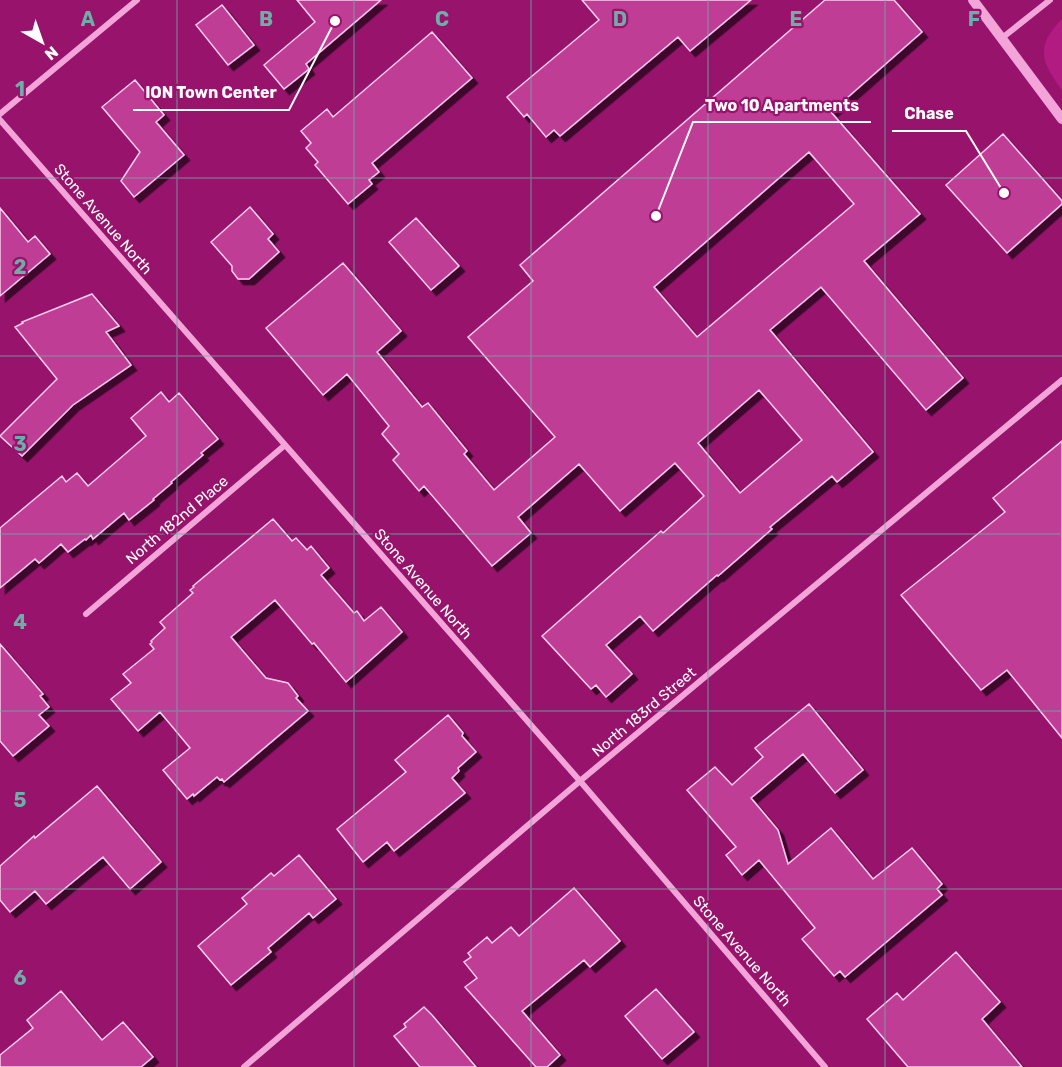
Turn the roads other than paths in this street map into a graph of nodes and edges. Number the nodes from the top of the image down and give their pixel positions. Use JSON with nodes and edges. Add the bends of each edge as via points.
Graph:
{"nodes":[{"id":1,"x":137,"y":0,"type":"edge"},
{"id":2,"x":973,"y":0,"type":"edge"},
{"id":3,"x":1050,"y":0,"type":"edge"},
{"id":4,"x":1002,"y":39,"type":"junction"},
{"id":5,"x":0,"y":114,"type":"edge"},
{"id":6,"x":1062,"y":119,"type":"edge"},
{"id":7,"x":0,"y":120,"type":"edge"},
{"id":8,"x":1062,"y":380,"type":"edge"},
{"id":9,"x":285,"y":445,"type":"junction"},
{"id":10,"x":86,"y":614,"type":"dead end"},
{"id":11,"x":580,"y":781,"type":"junction"},
{"id":12,"x":244,"y":1067,"type":"edge"},
{"id":13,"x":825,"y":1067,"type":"edge"}],
"edges":[{"from":1,"to":5,"type":"street"},
{"from":2,"to":4,"type":"street"},
{"from":3,"to":4,"type":"street"},
{"from":4,"to":6,"type":"street"},
{"from":7,"to":9,"type":"street","name":"Stone Avenue North"},
{"from":8,"to":11,"type":"street","name":"North 183rd Street"},
{"from":9,"to":10,"type":"street","name":"North 182nd Place"},
{"from":9,"to":11,"type":"street","name":"Stone Avenue North"},
{"from":11,"to":12,"type":"street","name":"North 183rd Street"},
{"from":11,"to":13,"type":"street","name":"Stone Avenue North"}]}
